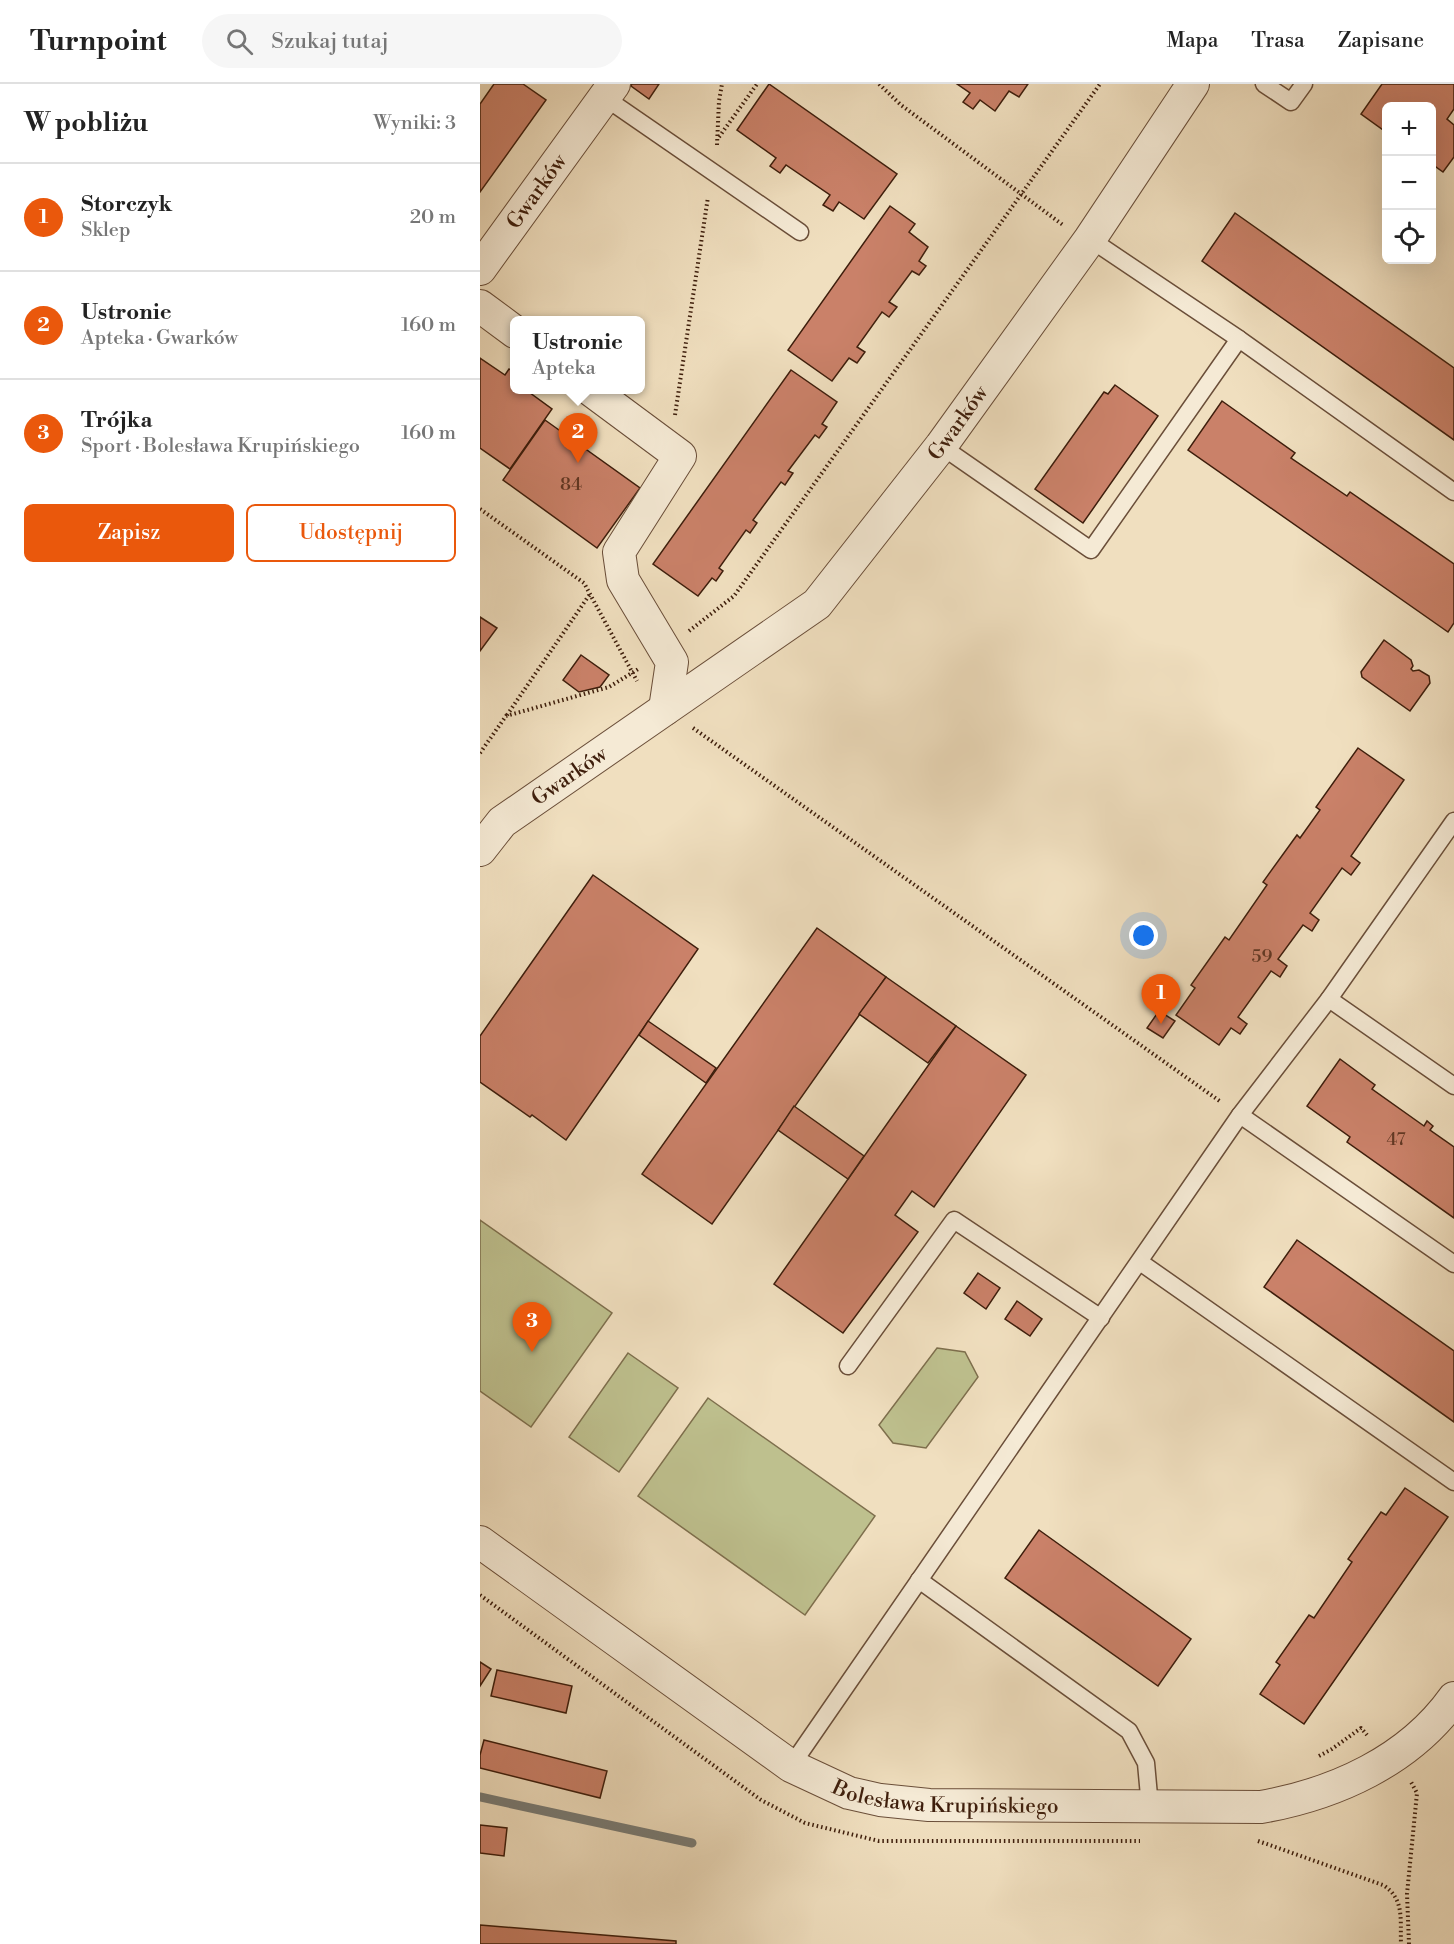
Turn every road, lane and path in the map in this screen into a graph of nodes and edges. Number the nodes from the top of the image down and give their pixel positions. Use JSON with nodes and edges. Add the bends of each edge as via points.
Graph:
{"nodes":[{"id":1,"x":722,"y":84,"type":"edge"},
{"id":2,"x":757,"y":84,"type":"edge"},
{"id":3,"x":879,"y":84,"type":"edge"},
{"id":4,"x":1100,"y":84,"type":"edge"},
{"id":5,"x":1193,"y":84,"type":"edge"},
{"id":6,"x":1264,"y":84,"type":"edge"},
{"id":7,"x":1304,"y":84,"type":"edge"},
{"id":8,"x":609,"y":91,"type":"edge"},
{"id":9,"x":717,"y":139,"type":"junction"},
{"id":10,"x":706,"y":167,"type":"junction"},
{"id":11,"x":1021,"y":194,"type":"junction"},
{"id":12,"x":800,"y":232,"type":"dead end"},
{"id":13,"x":1089,"y":241,"type":"junction"},
{"id":14,"x":480,"y":270,"type":"edge"},
{"id":15,"x":480,"y":306,"type":"edge"},
{"id":16,"x":510,"y":328,"type":"edge"},
{"id":17,"x":1239,"y":339,"type":"junction"},
{"id":18,"x":596,"y":394,"type":"edge"},
{"id":19,"x":941,"y":446,"type":"junction"},
{"id":20,"x":670,"y":448,"type":"junction"},
{"id":21,"x":1454,"y":492,"type":"edge"},
{"id":22,"x":480,"y":509,"type":"edge"},
{"id":23,"x":590,"y":594,"type":"junction"},
{"id":24,"x":665,"y":650,"type":"junction"},
{"id":25,"x":632,"y":673,"type":"junction"},
{"id":26,"x":665,"y":709,"type":"junction"},
{"id":27,"x":506,"y":716,"type":"junction"},
{"id":28,"x":480,"y":753,"type":"edge"},
{"id":29,"x":1454,"y":820,"type":"edge"},
{"id":30,"x":480,"y":850,"type":"edge"},
{"id":31,"x":1329,"y":999,"type":"junction"},
{"id":32,"x":1454,"y":1086,"type":"edge"},
{"id":33,"x":1240,"y":1115,"type":"junction"},
{"id":34,"x":1140,"y":1262,"type":"junction"},
{"id":35,"x":1454,"y":1264,"type":"edge"},
{"id":36,"x":1101,"y":1318,"type":"junction"},
{"id":37,"x":848,"y":1366,"type":"dead end"},
{"id":38,"x":1454,"y":1482,"type":"edge"},
{"id":39,"x":480,"y":1542,"type":"edge"},
{"id":40,"x":919,"y":1580,"type":"junction"},
{"id":41,"x":1454,"y":1698,"type":"edge"},
{"id":42,"x":1315,"y":1758,"type":"dead end"},
{"id":43,"x":1390,"y":1759,"type":"junction"},
{"id":44,"x":791,"y":1766,"type":"junction"},
{"id":45,"x":1150,"y":1808,"type":"junction"},
{"id":46,"x":1409,"y":1944,"type":"edge"}],
"edges":[{"from":1,"to":9,"type":"path"},
{"from":2,"to":9,"type":"path"},
{"from":3,"to":11,"type":"path","via":[[901,105]]},
{"from":4,"to":11,"type":"path"},
{"from":5,"to":13,"type":"street","name":"Gwarków"},
{"from":6,"to":7,"type":"lane","via":[[1291,102]]},
{"from":8,"to":10,"type":"lane"},
{"from":8,"to":14,"type":"street","name":"Gwarków"},
{"from":9,"to":10,"type":"path"},
{"from":9,"to":10,"type":"path"},
{"from":10,"to":12,"type":"lane"},
{"from":10,"to":20,"type":"path"},
{"from":11,"to":13,"type":"path"},
{"from":11,"to":24,"type":"path","via":[[734,596]]},
{"from":13,"to":17,"type":"lane"},
{"from":13,"to":19,"type":"street","name":"Gwarków"},
{"from":15,"to":16,"type":"street"},
{"from":17,"to":19,"type":"lane","via":[[1091,550]]},
{"from":17,"to":21,"type":"lane"},
{"from":18,"to":20,"type":"street"},
{"from":19,"to":26,"type":"street","name":"Gwarków","via":[[817,604]]},
{"from":20,"to":24,"type":"street","via":[[680,456],[619,552],[623,580]]},
{"from":22,"to":23,"type":"path","via":[[584,583]]},
{"from":23,"to":25,"type":"path"},
{"from":23,"to":27,"type":"path"},
{"from":24,"to":25,"type":"path"},
{"from":24,"to":26,"type":"street","via":[[672,662]]},
{"from":25,"to":26,"type":"path"},
{"from":25,"to":27,"type":"path","via":[[609,687]]},
{"from":26,"to":30,"type":"street","name":"Gwarków","via":[[502,822]]},
{"from":26,"to":33,"type":"path"},
{"from":27,"to":28,"type":"path"},
{"from":29,"to":31,"type":"lane"},
{"from":31,"to":32,"type":"lane"},
{"from":31,"to":33,"type":"lane"},
{"from":33,"to":34,"type":"lane"},
{"from":33,"to":35,"type":"lane"},
{"from":34,"to":36,"type":"lane"},
{"from":34,"to":38,"type":"lane"},
{"from":36,"to":37,"type":"lane","via":[[954,1220]]},
{"from":36,"to":40,"type":"lane"},
{"from":39,"to":44,"type":"street","name":"Bolesława Krupińskiego"},
{"from":40,"to":44,"type":"lane"},
{"from":40,"to":45,"type":"lane","via":[[1129,1731],[1146,1763]]},
{"from":41,"to":43,"type":"street","name":"Bolesława Krupińskiego","via":[[1419,1737]]},
{"from":42,"to":43,"type":"path","via":[[1361,1728]]},
{"from":43,"to":45,"type":"street","name":"Bolesława Krupińskiego","via":[[1353,1779],[1294,1801],[1261,1807]]},
{"from":43,"to":46,"type":"path","via":[[1417,1793],[1407,1894]]},
{"from":44,"to":45,"type":"street","name":"Bolesława Krupińskiego","via":[[849,1793],[880,1800],[929,1805]]}]}
